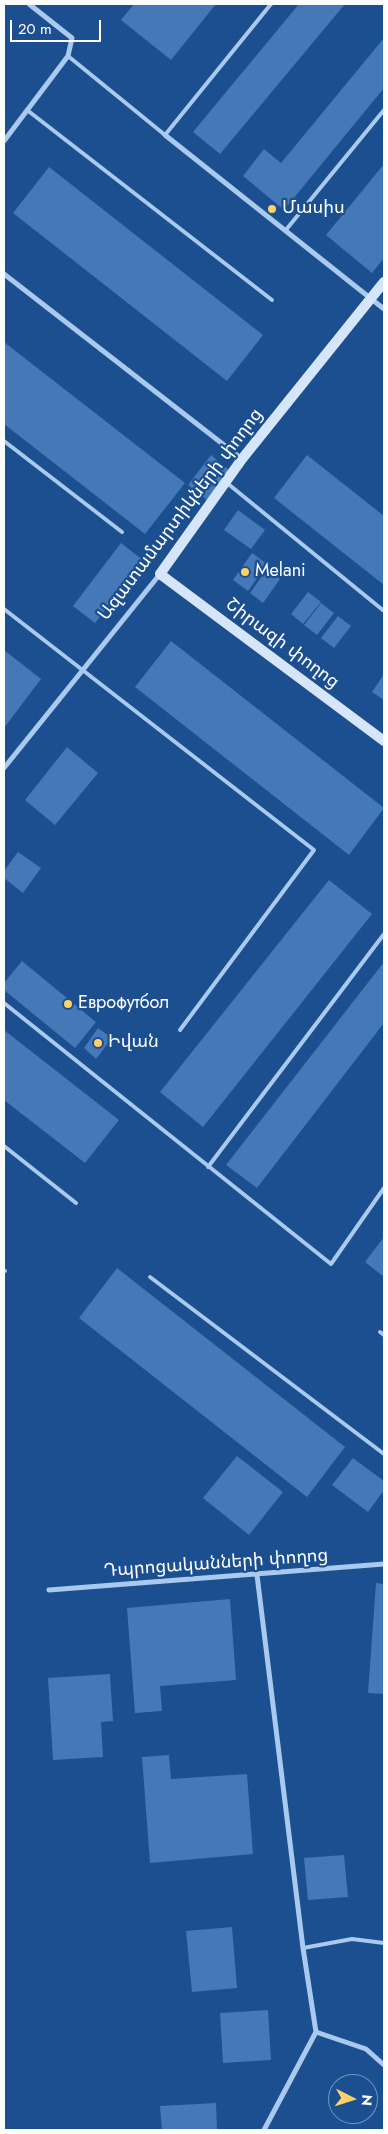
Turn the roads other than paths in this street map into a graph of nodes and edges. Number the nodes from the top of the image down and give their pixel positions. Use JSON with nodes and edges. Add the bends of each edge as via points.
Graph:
{"nodes":[{"id":1,"x":29,"y":4,"type":"edge"},
{"id":2,"x":271,"y":4,"type":"edge"},
{"id":3,"x":68,"y":56,"type":"junction"},
{"id":4,"x":27,"y":110,"type":"junction"},
{"id":5,"x":384,"y":110,"type":"edge"},
{"id":6,"x":165,"y":135,"type":"junction"},
{"id":7,"x":4,"y":141,"type":"edge"},
{"id":8,"x":285,"y":231,"type":"junction"},
{"id":9,"x":4,"y":274,"type":"edge"},
{"id":10,"x":384,"y":282,"type":"edge"},
{"id":11,"x":371,"y":298,"type":"junction"},
{"id":12,"x":272,"y":300,"type":"dead end"},
{"id":13,"x":384,"y":309,"type":"edge"},
{"id":14,"x":4,"y":440,"type":"edge"},
{"id":15,"x":242,"y":459,"type":"junction"},
{"id":16,"x":225,"y":482,"type":"junction"},
{"id":17,"x":122,"y":532,"type":"dead end"},
{"id":18,"x":160,"y":574,"type":"junction"},
{"id":19,"x":4,"y":609,"type":"edge"},
{"id":20,"x":384,"y":611,"type":"edge"},
{"id":21,"x":82,"y":670,"type":"junction"},
{"id":22,"x":384,"y":741,"type":"edge"},
{"id":23,"x":4,"y":768,"type":"edge"},
{"id":24,"x":384,"y":934,"type":"edge"},
{"id":25,"x":4,"y":1003,"type":"edge"},
{"id":26,"x":180,"y":1030,"type":"dead end"},
{"id":27,"x":4,"y":1146,"type":"edge"},
{"id":28,"x":208,"y":1167,"type":"junction"},
{"id":29,"x":384,"y":1188,"type":"edge"},
{"id":30,"x":76,"y":1203,"type":"dead end"},
{"id":31,"x":150,"y":1277,"type":"dead end"},
{"id":32,"x":384,"y":1454,"type":"edge"},
{"id":33,"x":384,"y":1564,"type":"edge"},
{"id":34,"x":257,"y":1575,"type":"junction"},
{"id":35,"x":49,"y":1590,"type":"dead end"},
{"id":36,"x":384,"y":1943,"type":"edge"},
{"id":37,"x":303,"y":1948,"type":"junction"},
{"id":38,"x":316,"y":2032,"type":"junction"},
{"id":39,"x":384,"y":2065,"type":"edge"},
{"id":40,"x":264,"y":2130,"type":"edge"}],
"edges":[{"from":1,"to":3,"type":"street","via":[[72,38]]},
{"from":2,"to":6,"type":"lane"},
{"from":3,"to":4,"type":"street"},
{"from":3,"to":6,"type":"lane"},
{"from":4,"to":7,"type":"street"},
{"from":4,"to":12,"type":"lane"},
{"from":5,"to":8,"type":"lane"},
{"from":6,"to":8,"type":"street"},
{"from":8,"to":11,"type":"street"},
{"from":9,"to":15,"type":"street"},
{"from":10,"to":11,"type":"street","name":"Ազատամարտիկների փողոց"},
{"from":11,"to":13,"type":"street"},
{"from":11,"to":15,"type":"street","name":"Ազատամարտիկների փողոց"},
{"from":14,"to":17,"type":"lane"},
{"from":15,"to":16,"type":"street","name":"Ազատամարտիկների փողոց"},
{"from":16,"to":18,"type":"street","name":"Ազատամարտիկների փողոց"},
{"from":16,"to":20,"type":"lane"},
{"from":18,"to":21,"type":"street","name":"Ազատամարտիկների փողոց"},
{"from":18,"to":22,"type":"street","name":"Շիրազի փողոց"},
{"from":19,"to":21,"type":"lane"},
{"from":21,"to":23,"type":"street","name":"Ազատամարտիկների փողոց"},
{"from":21,"to":26,"type":"lane","via":[[314,850]]},
{"from":24,"to":28,"type":"lane"},
{"from":25,"to":28,"type":"lane"},
{"from":27,"to":30,"type":"lane"},
{"from":28,"to":29,"type":"lane","via":[[331,1264]]},
{"from":31,"to":32,"type":"lane"},
{"from":33,"to":34,"type":"street","name":"Դպրոցականների փողոց"},
{"from":34,"to":35,"type":"street","name":"Դպրոցականների փողոց"},
{"from":34,"to":37,"type":"street"},
{"from":36,"to":37,"type":"lane","via":[[352,1939]]},
{"from":37,"to":38,"type":"street"},
{"from":38,"to":39,"type":"street","via":[[366,2049]]},
{"from":38,"to":40,"type":"street"}]}
